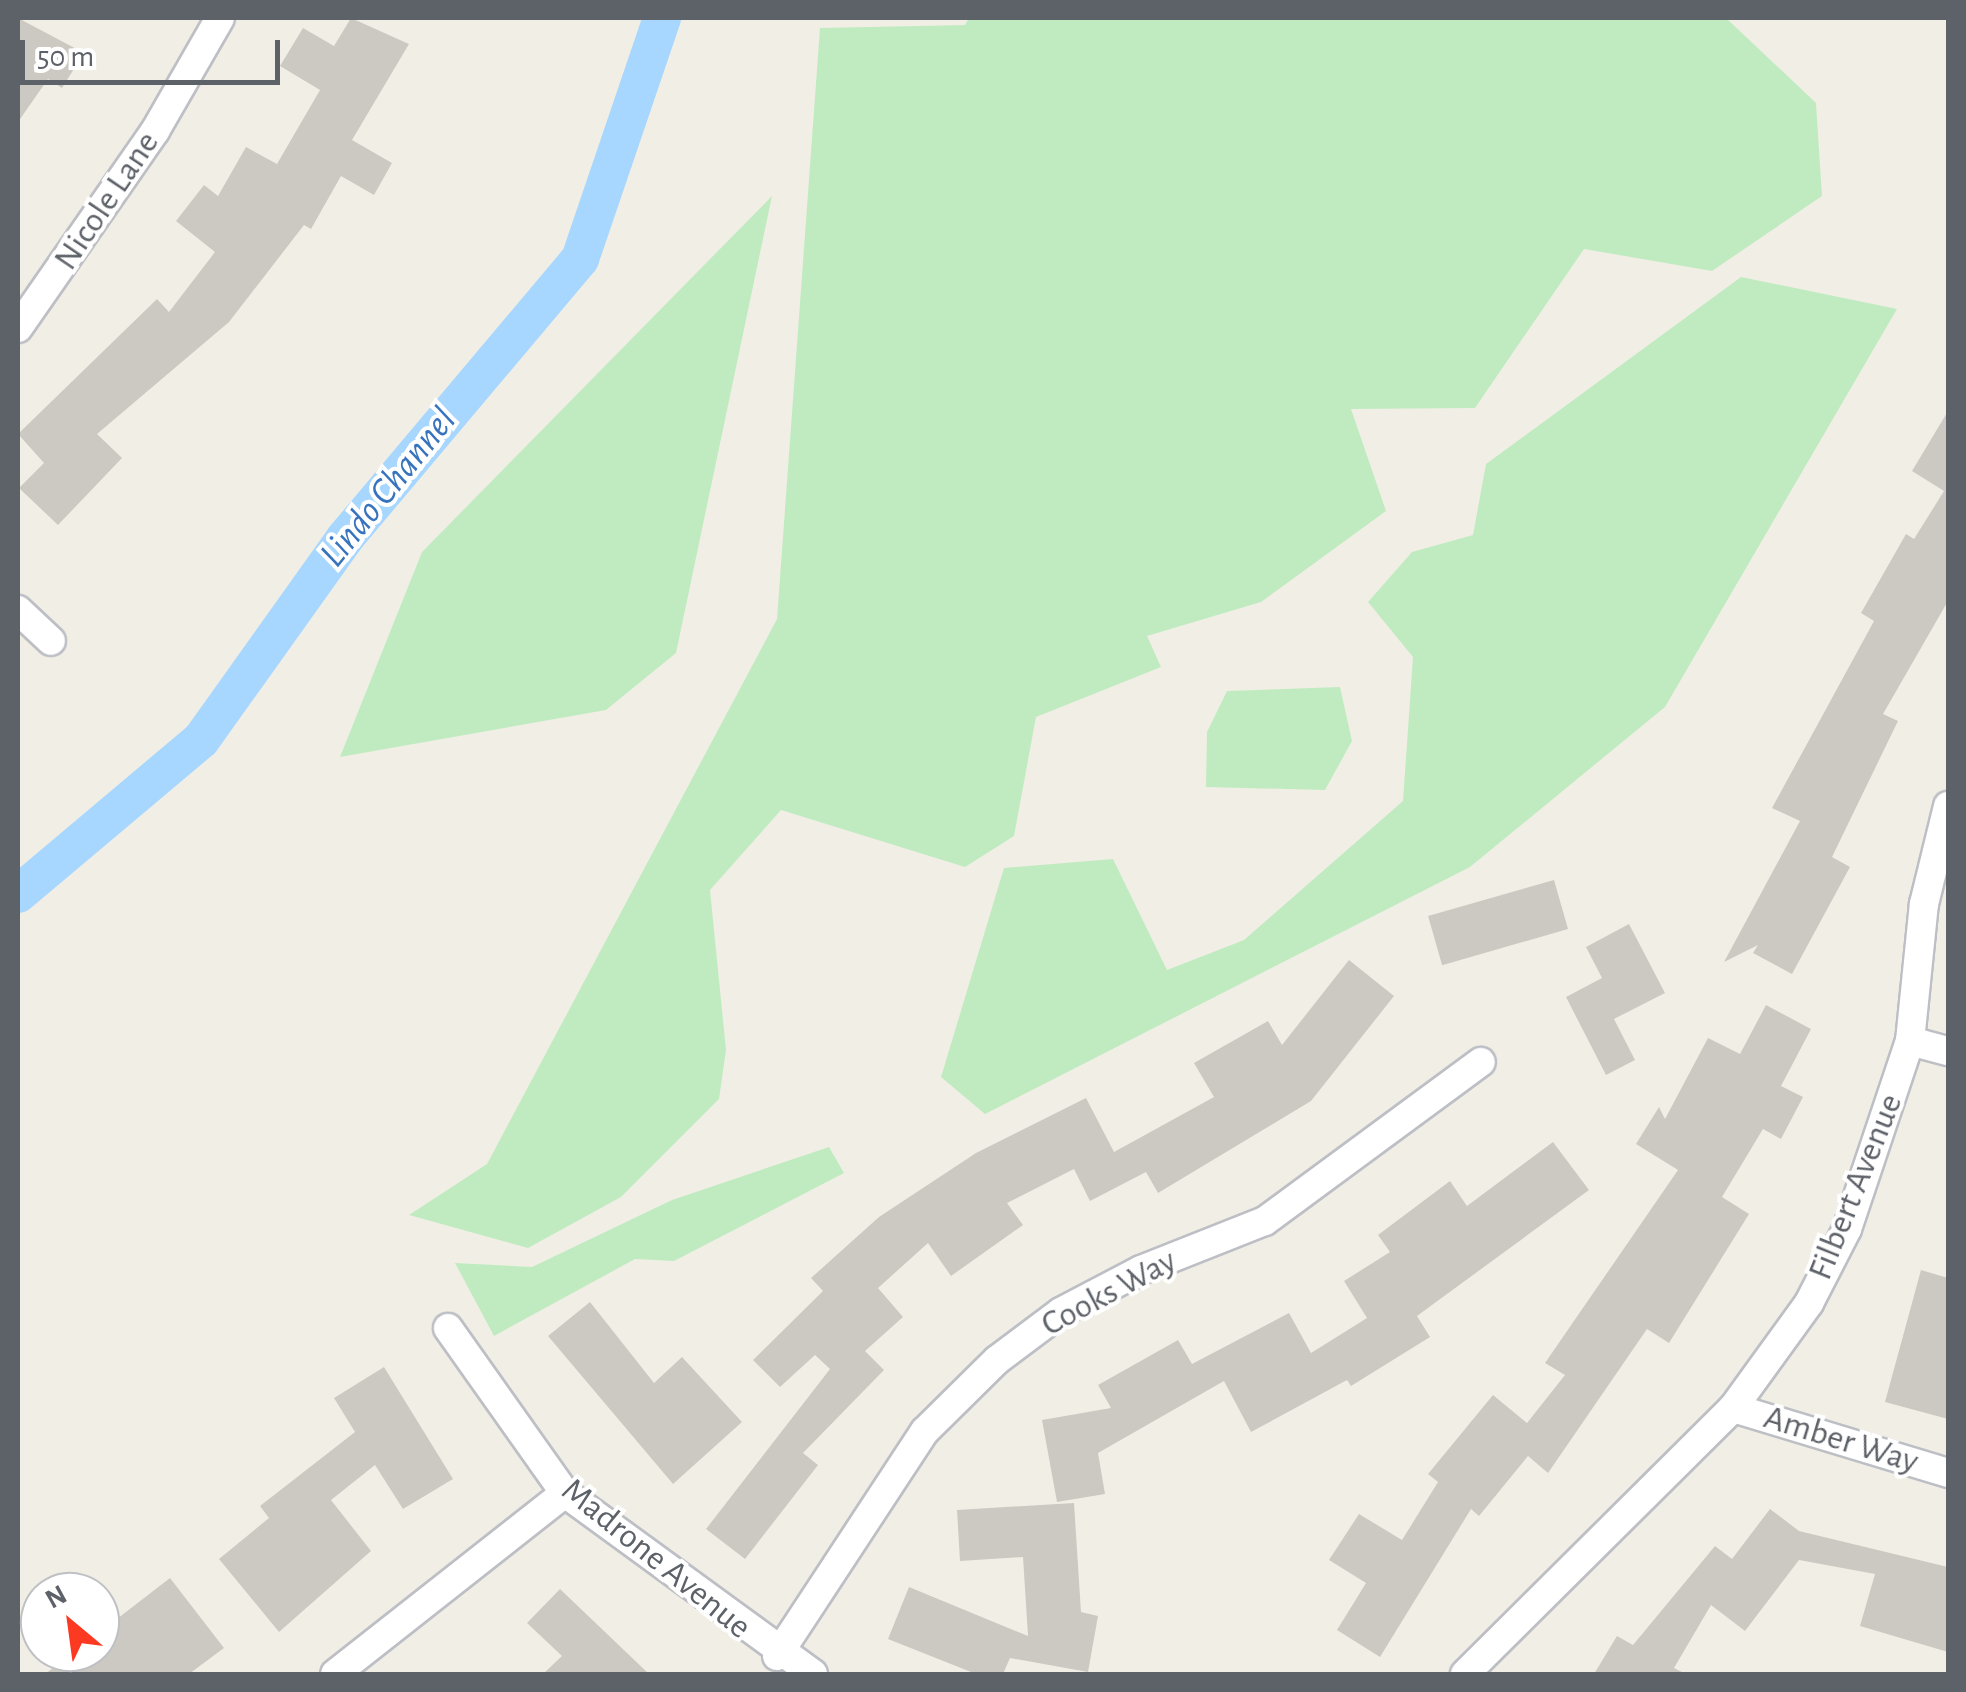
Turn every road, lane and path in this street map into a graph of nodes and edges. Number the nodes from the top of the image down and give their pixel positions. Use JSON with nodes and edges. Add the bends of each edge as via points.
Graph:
{"nodes":[{"id":1,"x":220,"y":18,"type":"edge"},
{"id":2,"x":18,"y":328,"type":"edge"},
{"id":3,"x":18,"y":610,"type":"edge"},
{"id":4,"x":51,"y":641,"type":"dead end"},
{"id":5,"x":1948,"y":806,"type":"edge"},
{"id":6,"x":1910,"y":1042,"type":"junction"},
{"id":7,"x":1948,"y":1051,"type":"edge"},
{"id":8,"x":1482,"y":1062,"type":"dead end"},
{"id":9,"x":448,"y":1328,"type":"dead end"},
{"id":10,"x":1733,"y":1408,"type":"junction"},
{"id":11,"x":1948,"y":1473,"type":"edge"},
{"id":12,"x":565,"y":1493,"type":"junction"},
{"id":13,"x":777,"y":1656,"type":"junction"},
{"id":14,"x":335,"y":1674,"type":"edge"},
{"id":15,"x":813,"y":1674,"type":"edge"},
{"id":16,"x":1464,"y":1674,"type":"edge"}],
"edges":[{"from":1,"to":2,"type":"street","name":"Nicole Lane","via":[[155,131]]},
{"from":3,"to":4,"type":"street"},
{"from":5,"to":6,"type":"street","name":"Filbert Avenue","via":[[1924,904]]},
{"from":6,"to":7,"type":"street"},
{"from":6,"to":10,"type":"street","name":"Filbert Avenue","via":[[1847,1229],[1809,1302]]},
{"from":8,"to":13,"type":"street","name":"Cooks Way","via":[[1265,1221],[1125,1278],[1061,1312],[997,1360],[926,1431]]},
{"from":9,"to":12,"type":"street","name":"Madrone Avenue"},
{"from":10,"to":11,"type":"street","name":"Amber Way"},
{"from":10,"to":16,"type":"street","name":"Filbert Avenue"},
{"from":12,"to":13,"type":"street","name":"Madrone Avenue"},
{"from":12,"to":14,"type":"street"},
{"from":13,"to":15,"type":"street","name":"Madrone Avenue"}]}
